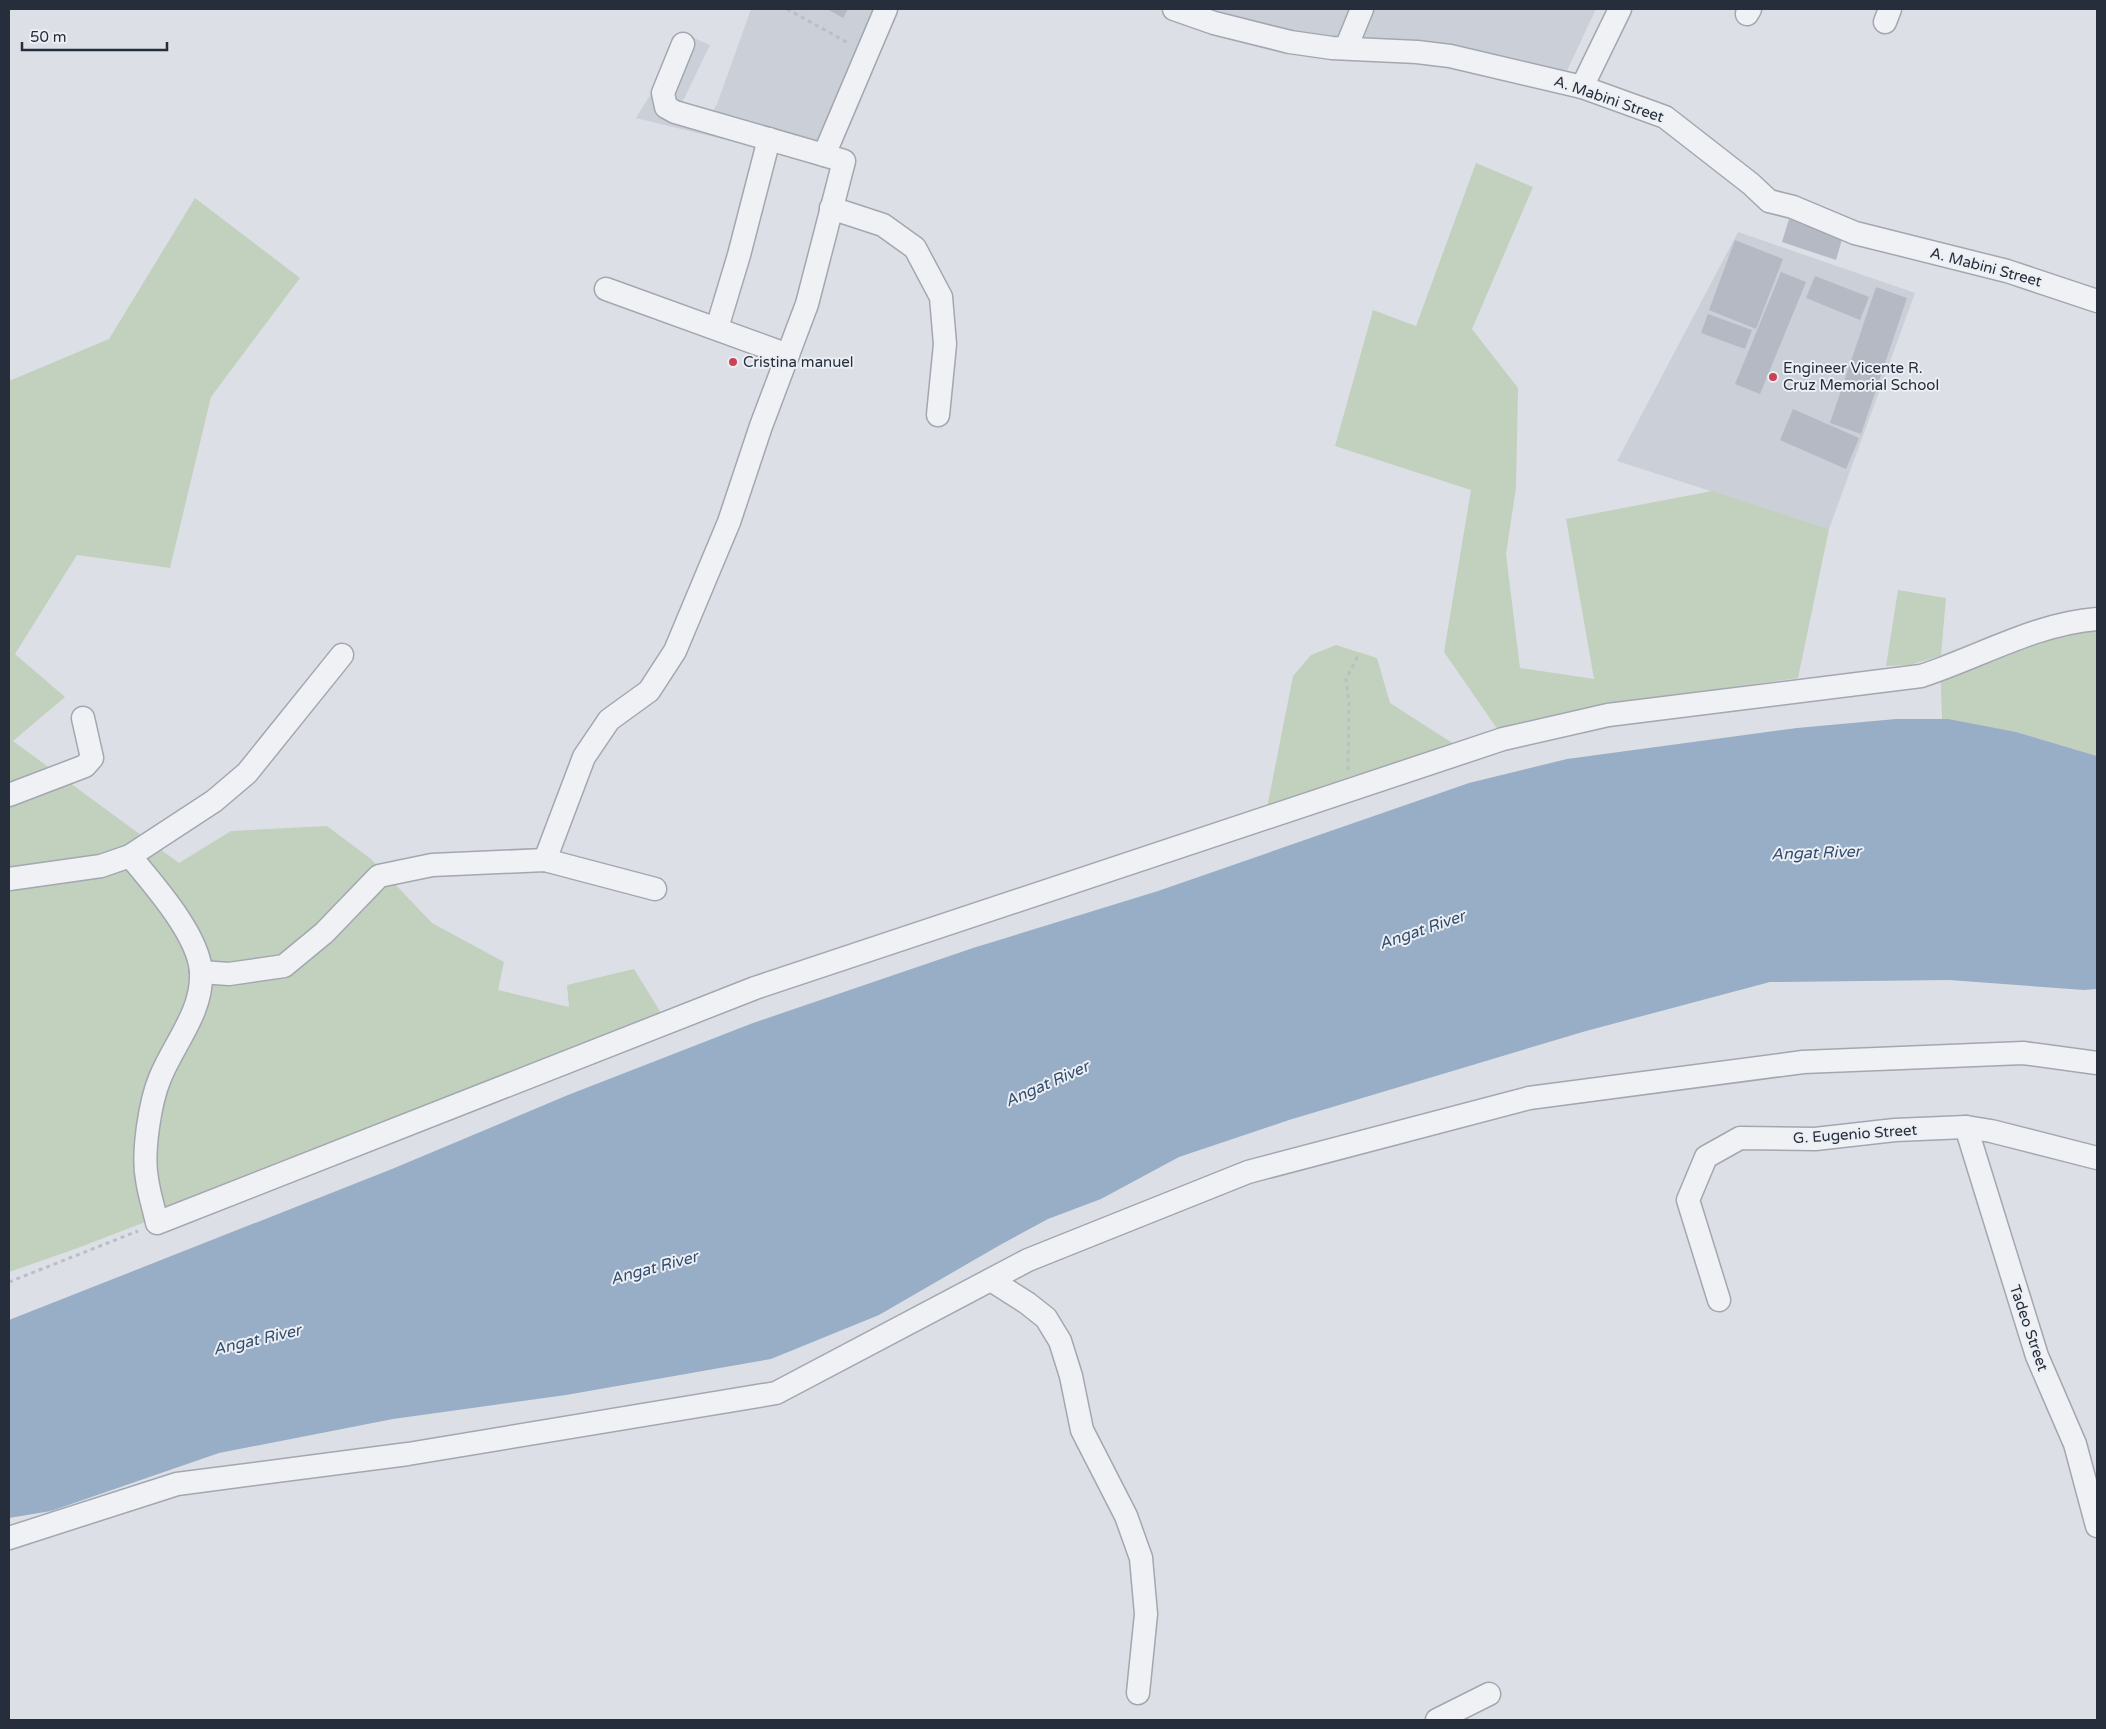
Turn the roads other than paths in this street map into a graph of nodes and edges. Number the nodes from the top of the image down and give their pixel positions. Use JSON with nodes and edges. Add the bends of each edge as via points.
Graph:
{"nodes":[{"id":1,"x":886,"y":9,"type":"edge"},
{"id":2,"x":1174,"y":9,"type":"edge"},
{"id":3,"x":1362,"y":9,"type":"edge"},
{"id":4,"x":1620,"y":9,"type":"edge"},
{"id":5,"x":683,"y":44,"type":"dead end"},
{"id":6,"x":1346,"y":48,"type":"junction"},
{"id":7,"x":1582,"y":87,"type":"junction"},
{"id":8,"x":769,"y":139,"type":"junction"},
{"id":9,"x":824,"y":155,"type":"junction"},
{"id":10,"x":831,"y":208,"type":"junction"},
{"id":11,"x":606,"y":288,"type":"dead end"},
{"id":12,"x":2097,"y":301,"type":"edge"},
{"id":13,"x":717,"y":328,"type":"junction"},
{"id":14,"x":788,"y":355,"type":"junction"},
{"id":15,"x":938,"y":415,"type":"dead end"},
{"id":16,"x":2097,"y":619,"type":"edge"},
{"id":17,"x":342,"y":655,"type":"dead end"},
{"id":18,"x":83,"y":718,"type":"dead end"},
{"id":19,"x":9,"y":795,"type":"edge"},
{"id":20,"x":130,"y":856,"type":"junction"},
{"id":21,"x":545,"y":860,"type":"junction"},
{"id":22,"x":9,"y":879,"type":"edge"},
{"id":23,"x":655,"y":889,"type":"dead end"},
{"id":24,"x":201,"y":972,"type":"junction"},
{"id":25,"x":2097,"y":1063,"type":"edge"},
{"id":26,"x":1966,"y":1127,"type":"junction"},
{"id":27,"x":2097,"y":1158,"type":"edge"},
{"id":28,"x":990,"y":1280,"type":"junction"},
{"id":29,"x":1719,"y":1300,"type":"dead end"},
{"id":30,"x":2097,"y":1526,"type":"edge"},
{"id":31,"x":9,"y":1538,"type":"edge"},
{"id":32,"x":1138,"y":1693,"type":"dead end"},
{"id":33,"x":1489,"y":1694,"type":"dead end"},
{"id":34,"x":1437,"y":1720,"type":"edge"}],
"edges":[{"from":1,"to":9,"type":"street"},
{"from":2,"to":6,"type":"street","name":"A. Mabini Street","via":[[1214,23],[1290,42]]},
{"from":3,"to":6,"type":"street"},
{"from":4,"to":7,"type":"street"},
{"from":5,"to":8,"type":"street","via":[[663,92],[666,107]]},
{"from":6,"to":7,"type":"street","name":"A. Mabini Street","via":[[1450,56]]},
{"from":7,"to":12,"type":"street","name":"A. Mabini Street","via":[[1665,117],[1769,201],[1793,207],[1855,233],[2007,271]]},
{"from":8,"to":9,"type":"street"},
{"from":8,"to":13,"type":"street"},
{"from":9,"to":10,"type":"street","via":[[844,161]]},
{"from":10,"to":14,"type":"street","via":[[807,304]]},
{"from":10,"to":15,"type":"street","via":[[883,225],[915,248],[941,297],[945,344]]},
{"from":11,"to":13,"type":"street"},
{"from":13,"to":14,"type":"street"},
{"from":14,"to":21,"type":"street","via":[[729,522],[676,651],[649,691],[609,720],[584,756]]},
{"from":16,"to":24,"type":"street","via":[[2020,636],[1921,676],[1608,714],[1503,739],[755,988],[157,1223],[146,1177],[146,1140],[160,1078],[192,1017]]},
{"from":17,"to":20,"type":"street","via":[[247,773],[214,801]]},
{"from":18,"to":19,"type":"street","via":[[92,758],[85,766]]},
{"from":20,"to":22,"type":"street","via":[[101,866]]},
{"from":20,"to":24,"type":"street","via":[[178,918],[195,949]]},
{"from":21,"to":23,"type":"street"},
{"from":21,"to":24,"type":"street","via":[[432,865],[379,876],[324,933],[284,966],[229,974]]},
{"from":25,"to":28,"type":"street","via":[[2023,1053],[1803,1062],[1529,1098],[1248,1172],[1028,1260]]},
{"from":26,"to":27,"type":"street","name":"G. Eugenio Street"},
{"from":26,"to":29,"type":"street","name":"G. Eugenio Street","via":[[1895,1130],[1815,1139],[1740,1138],[1706,1157],[1688,1200]]},
{"from":26,"to":30,"type":"street","name":"Tadeo Street","via":[[2037,1356],[2075,1444]]},
{"from":28,"to":31,"type":"street","via":[[776,1393],[408,1454],[177,1484]]},
{"from":28,"to":32,"type":"street","via":[[1046,1318],[1060,1341],[1082,1430],[1129,1524],[1141,1558],[1146,1614]]},
{"from":33,"to":34,"type":"street"}]}
